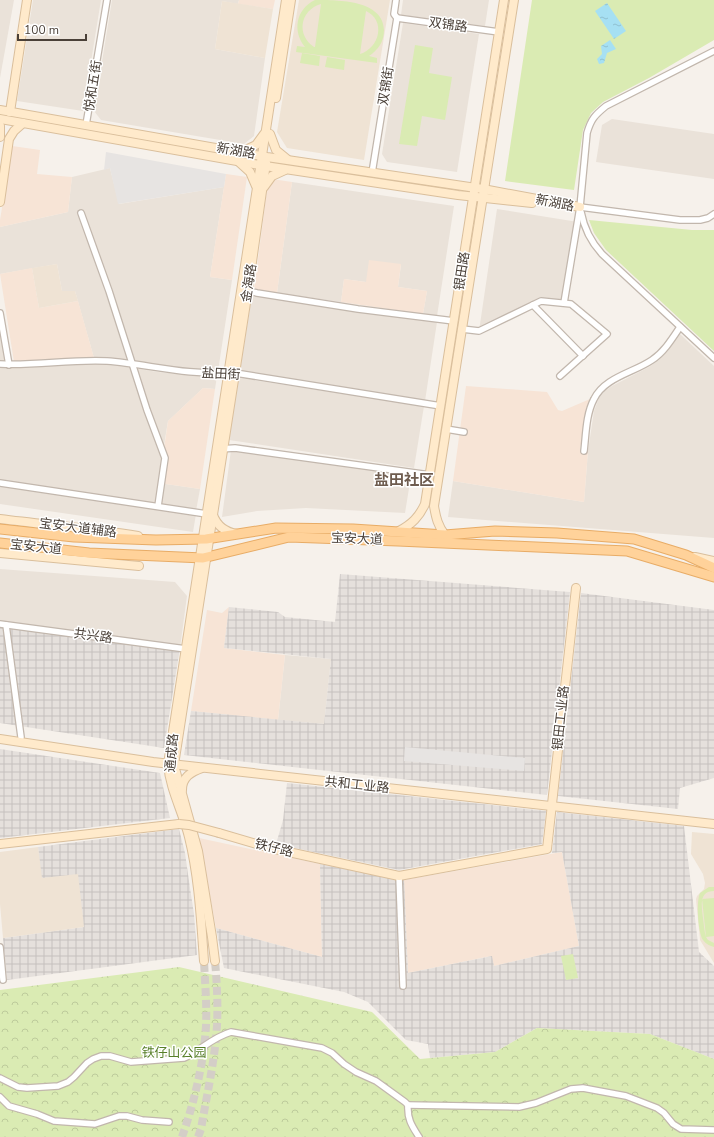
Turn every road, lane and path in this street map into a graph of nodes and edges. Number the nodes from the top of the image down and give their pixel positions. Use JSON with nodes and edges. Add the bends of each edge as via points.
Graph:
{"nodes":[{"id":1,"x":27,"y":0,"type":"edge"},
{"id":2,"x":107,"y":0,"type":"edge"},
{"id":3,"x":286,"y":0,"type":"edge"},
{"id":4,"x":291,"y":0,"type":"edge"},
{"id":5,"x":396,"y":0,"type":"edge"},
{"id":6,"x":504,"y":0,"type":"edge"},
{"id":7,"x":514,"y":0,"type":"edge"},
{"id":8,"x":397,"y":18,"type":"junction"},
{"id":9,"x":499,"y":32,"type":"junction"},
{"id":10,"x":714,"y":50,"type":"edge"},
{"id":11,"x":0,"y":110,"type":"edge"},
{"id":12,"x":10,"y":112,"type":"junction"},
{"id":13,"x":0,"y":119,"type":"edge"},
{"id":14,"x":23,"y":124,"type":"junction"},
{"id":15,"x":86,"y":125,"type":"junction"},
{"id":16,"x":0,"y":126,"type":"edge"},
{"id":17,"x":268,"y":134,"type":"junction"},
{"id":18,"x":0,"y":137,"type":"edge"},
{"id":19,"x":240,"y":152,"type":"junction"},
{"id":20,"x":264,"y":156,"type":"junction"},
{"id":21,"x":290,"y":160,"type":"junction"},
{"id":22,"x":239,"y":161,"type":"junction"},
{"id":23,"x":263,"y":166,"type":"junction"},
{"id":24,"x":288,"y":170,"type":"junction"},
{"id":25,"x":372,"y":173,"type":"junction"},
{"id":26,"x":475,"y":188,"type":"junction"},
{"id":27,"x":259,"y":189,"type":"junction"},
{"id":28,"x":483,"y":190,"type":"junction"},
{"id":29,"x":473,"y":197,"type":"junction"},
{"id":30,"x":482,"y":198,"type":"junction"},
{"id":31,"x":0,"y":202,"type":"edge"},
{"id":32,"x":580,"y":208,"type":"junction"},
{"id":33,"x":81,"y":213,"type":"dead end"},
{"id":34,"x":714,"y":214,"type":"edge"},
{"id":35,"x":711,"y":218,"type":"edge"},
{"id":36,"x":245,"y":290,"type":"junction"},
{"id":37,"x":564,"y":304,"type":"junction"},
{"id":38,"x":533,"y":305,"type":"junction"},
{"id":39,"x":0,"y":313,"type":"edge"},
{"id":40,"x":454,"y":321,"type":"junction"},
{"id":41,"x":680,"y":327,"type":"junction"},
{"id":42,"x":462,"y":329,"type":"junction"},
{"id":43,"x":583,"y":356,"type":"junction"},
{"id":44,"x":714,"y":358,"type":"edge"},
{"id":45,"x":0,"y":364,"type":"edge"},
{"id":46,"x":133,"y":364,"type":"junction"},
{"id":47,"x":9,"y":365,"type":"junction"},
{"id":48,"x":232,"y":373,"type":"junction"},
{"id":49,"x":560,"y":376,"type":"dead end"},
{"id":50,"x":440,"y":406,"type":"junction"},
{"id":51,"x":446,"y":429,"type":"junction"},
{"id":52,"x":464,"y":432,"type":"dead end"},
{"id":53,"x":220,"y":449,"type":"junction"},
{"id":54,"x":584,"y":451,"type":"dead end"},
{"id":55,"x":430,"y":475,"type":"junction"},
{"id":56,"x":0,"y":483,"type":"edge"},
{"id":57,"x":425,"y":504,"type":"junction"},
{"id":58,"x":158,"y":506,"type":"junction"},
{"id":59,"x":434,"y":506,"type":"junction"},
{"id":60,"x":210,"y":514,"type":"junction"},
{"id":61,"x":0,"y":518,"type":"edge"},
{"id":62,"x":0,"y":529,"type":"edge"},
{"id":63,"x":399,"y":531,"type":"junction"},
{"id":64,"x":240,"y":534,"type":"junction"},
{"id":65,"x":445,"y":535,"type":"junction"},
{"id":66,"x":206,"y":539,"type":"junction"},
{"id":67,"x":156,"y":540,"type":"junction"},
{"id":68,"x":0,"y":543,"type":"edge"},
{"id":69,"x":0,"y":553,"type":"edge"},
{"id":70,"x":686,"y":555,"type":"junction"},
{"id":71,"x":714,"y":561,"type":"edge"},
{"id":72,"x":203,"y":562,"type":"junction"},
{"id":73,"x":139,"y":566,"type":"dead end"},
{"id":74,"x":714,"y":568,"type":"edge"},
{"id":75,"x":714,"y":577,"type":"edge"},
{"id":76,"x":576,"y":588,"type":"dead end"},
{"id":77,"x":3,"y":624,"type":"edge"},
{"id":78,"x":186,"y":649,"type":"junction"},
{"id":79,"x":0,"y":734,"type":"edge"},
{"id":80,"x":21,"y":737,"type":"junction"},
{"id":81,"x":0,"y":739,"type":"edge"},
{"id":82,"x":172,"y":762,"type":"junction"},
{"id":83,"x":202,"y":768,"type":"junction"},
{"id":84,"x":182,"y":793,"type":"junction"},
{"id":85,"x":552,"y":804,"type":"junction"},
{"id":86,"x":714,"y":819,"type":"edge"},
{"id":87,"x":714,"y":824,"type":"edge"},
{"id":88,"x":0,"y":844,"type":"edge"},
{"id":89,"x":547,"y":849,"type":"joint"},
{"id":90,"x":399,"y":876,"type":"junction"},
{"id":91,"x":0,"y":948,"type":"edge"},
{"id":92,"x":204,"y":961,"type":"tunnel mouth"},
{"id":93,"x":215,"y":961,"type":"tunnel mouth"},
{"id":94,"x":3,"y":980,"type":"dead end"},
{"id":95,"x":402,"y":986,"type":"dead end"},
{"id":96,"x":0,"y":1078,"type":"edge"},
{"id":97,"x":0,"y":1097,"type":"edge"},
{"id":98,"x":408,"y":1105,"type":"junction"},
{"id":99,"x":168,"y":1122,"type":"dead end"},
{"id":100,"x":714,"y":1130,"type":"edge"},
{"id":101,"x":419,"y":1137,"type":"edge"}],
"edges":[{"from":1,"to":12,"type":"street"},
{"from":2,"to":15,"type":"street","name":"悦和五街"},
{"from":3,"to":17,"type":"street","name":"金海路"},
{"from":4,"to":17,"type":"street","name":"金海路"},
{"from":5,"to":8,"type":"street","name":"双锦街","via":[[394,14]]},
{"from":6,"to":9,"type":"street","name":"银田路"},
{"from":7,"to":28,"type":"street","name":"银田路"},
{"from":8,"to":9,"type":"street","name":"双锦路"},
{"from":8,"to":25,"type":"street","name":"双锦街"},
{"from":9,"to":26,"type":"street","name":"银田路"},
{"from":10,"to":32,"type":"street","via":[[612,103],[596,114],[587,133]]},
{"from":11,"to":12,"type":"street","name":"新湖路"},
{"from":12,"to":15,"type":"street","name":"新湖路"},
{"from":13,"to":14,"type":"street","name":"新湖路"},
{"from":14,"to":22,"type":"street","name":"新湖路"},
{"from":14,"to":31,"type":"street","via":[[9,139]]},
{"from":15,"to":19,"type":"street","name":"新湖路"},
{"from":16,"to":18,"type":"street"},
{"from":17,"to":19,"type":"street","via":[[256,145]]},
{"from":17,"to":20,"type":"street","name":"金海路"},
{"from":17,"to":21,"type":"street","via":[[276,150]]},
{"from":19,"to":20,"type":"street","name":"新湖路"},
{"from":20,"to":21,"type":"street","name":"新湖路"},
{"from":20,"to":23,"type":"street","name":"金海路"},
{"from":21,"to":25,"type":"street","name":"新湖路"},
{"from":22,"to":23,"type":"street","name":"新湖路"},
{"from":22,"to":27,"type":"street","via":[[250,172]]},
{"from":23,"to":24,"type":"street","name":"新湖路"},
{"from":23,"to":27,"type":"street","name":"金海路"},
{"from":24,"to":27,"type":"street","via":[[272,176]]},
{"from":24,"to":29,"type":"street","name":"新湖路"},
{"from":25,"to":26,"type":"street","name":"新湖路"},
{"from":26,"to":28,"type":"street","name":"新湖路"},
{"from":26,"to":29,"type":"street","name":"银田路"},
{"from":27,"to":36,"type":"street","name":"金海路"},
{"from":28,"to":30,"type":"street","name":"银田路"},
{"from":28,"to":32,"type":"street","name":"新湖路"},
{"from":29,"to":30,"type":"street","name":"新湖路"},
{"from":29,"to":40,"type":"street","name":"银田路"},
{"from":30,"to":32,"type":"street","name":"新湖路"},
{"from":30,"to":42,"type":"street","name":"银田路"},
{"from":32,"to":35,"type":"street","via":[[680,220]]},
{"from":32,"to":37,"type":"street"},
{"from":32,"to":41,"type":"street","via":[[586,229],[597,248]]},
{"from":33,"to":46,"type":"street"},
{"from":34,"to":35,"type":"street"},
{"from":36,"to":40,"type":"street","via":[[358,309]]},
{"from":36,"to":48,"type":"street","name":"金海路"},
{"from":37,"to":38,"type":"street","via":[[541,301]]},
{"from":37,"to":43,"type":"street","via":[[572,304],[607,334]]},
{"from":38,"to":42,"type":"street","via":[[479,331]]},
{"from":38,"to":43,"type":"street"},
{"from":39,"to":47,"type":"street"},
{"from":40,"to":50,"type":"street","name":"银田路"},
{"from":41,"to":44,"type":"street"},
{"from":41,"to":54,"type":"street","via":[[656,357],[610,382],[599,392],[590,410]]},
{"from":42,"to":51,"type":"street","name":"银田路"},
{"from":43,"to":49,"type":"street"},
{"from":45,"to":47,"type":"street","name":"盐田街"},
{"from":46,"to":47,"type":"street","name":"盐田街","via":[[80,361]]},
{"from":46,"to":48,"type":"street","name":"盐田街","via":[[211,374]]},
{"from":46,"to":58,"type":"street","via":[[165,458]]},
{"from":48,"to":50,"type":"street","name":"盐田街"},
{"from":48,"to":53,"type":"street","name":"金海路"},
{"from":50,"to":55,"type":"street","name":"银田路"},
{"from":51,"to":52,"type":"street"},
{"from":51,"to":59,"type":"street","name":"银田路"},
{"from":53,"to":55,"type":"street","via":[[235,448]]},
{"from":53,"to":60,"type":"street","name":"金海路"},
{"from":55,"to":57,"type":"street","name":"银田路"},
{"from":56,"to":58,"type":"street"},
{"from":57,"to":59,"type":"street","via":[[428,510],[432,510]]},
{"from":57,"to":63,"type":"street","name":"银田路","via":[[412,524]]},
{"from":58,"to":60,"type":"street"},
{"from":59,"to":65,"type":"street","name":"银田路","via":[[439,527]]},
{"from":60,"to":64,"type":"street","via":[[223,529]]},
{"from":60,"to":66,"type":"street","name":"金海路"},
{"from":61,"to":67,"type":"street","name":"宝安大道辅路"},
{"from":62,"to":67,"type":"main road","name":"宝安大道","via":[[74,537]]},
{"from":63,"to":64,"type":"main road","name":"宝安大道","via":[[276,528]]},
{"from":63,"to":65,"type":"main road","name":"宝安大道"},
{"from":64,"to":66,"type":"main road","name":"宝安大道"},
{"from":65,"to":70,"type":"main road","name":"宝安大道","via":[[495,531],[588,535],[634,539]]},
{"from":66,"to":67,"type":"main road","name":"宝安大道"},
{"from":66,"to":72,"type":"street","name":"金海路"},
{"from":68,"to":72,"type":"main road","name":"宝安大道"},
{"from":69,"to":73,"type":"street"},
{"from":70,"to":71,"type":"street"},
{"from":70,"to":74,"type":"main road","name":"宝安大道"},
{"from":72,"to":75,"type":"main road","name":"宝安大道","via":[[289,537],[398,540],[626,551]]},
{"from":72,"to":78,"type":"street","name":"通成路"},
{"from":72,"to":82,"type":"street","name":"通成路"},
{"from":76,"to":85,"type":"street","name":"银田工业路"},
{"from":77,"to":78,"type":"street","name":"共兴路"},
{"from":77,"to":80,"type":"street"},
{"from":78,"to":82,"type":"street","name":"通成路"},
{"from":79,"to":80,"type":"street","name":"共和工业路"},
{"from":80,"to":82,"type":"street","name":"共和工业路"},
{"from":81,"to":82,"type":"street","name":"共和工业路"},
{"from":82,"to":83,"type":"street","name":"共和工业路"},
{"from":82,"to":84,"type":"street","name":"通成路"},
{"from":82,"to":85,"type":"street","name":"共和工业路"},
{"from":82,"to":92,"type":"street","name":"通成路","via":[[169,778],[192,852],[201,914]]},
{"from":83,"to":84,"type":"street","via":[[186,776]]},
{"from":83,"to":85,"type":"street","name":"共和工业路"},
{"from":84,"to":93,"type":"street","name":"通成路","via":[[195,834]]},
{"from":85,"to":86,"type":"street","name":"共和工业路"},
{"from":85,"to":87,"type":"street","name":"共和工业路"},
{"from":85,"to":89,"type":"street","name":"银田工业路"},
{"from":88,"to":90,"type":"street","name":"铁仔路","bridge":true,"via":[[179,824],[270,848]]},
{"from":89,"to":90,"type":"street","name":"铁仔路"},
{"from":90,"to":95,"type":"street"},
{"from":91,"to":94,"type":"street"},
{"from":96,"to":98,"type":"street","via":[[18,1087],[58,1086],[68,1082],[93,1059],[101,1056],[131,1062],[184,1058],[230,1032],[322,1048],[356,1072],[376,1081]]},
{"from":97,"to":99,"type":"street","via":[[9,1106],[54,1121],[95,1124],[127,1116]]},
{"from":98,"to":100,"type":"street","via":[[519,1107],[570,1089],[583,1088],[626,1096],[657,1108],[681,1129]]},
{"from":98,"to":101,"type":"street","via":[[410,1123]]}]}
